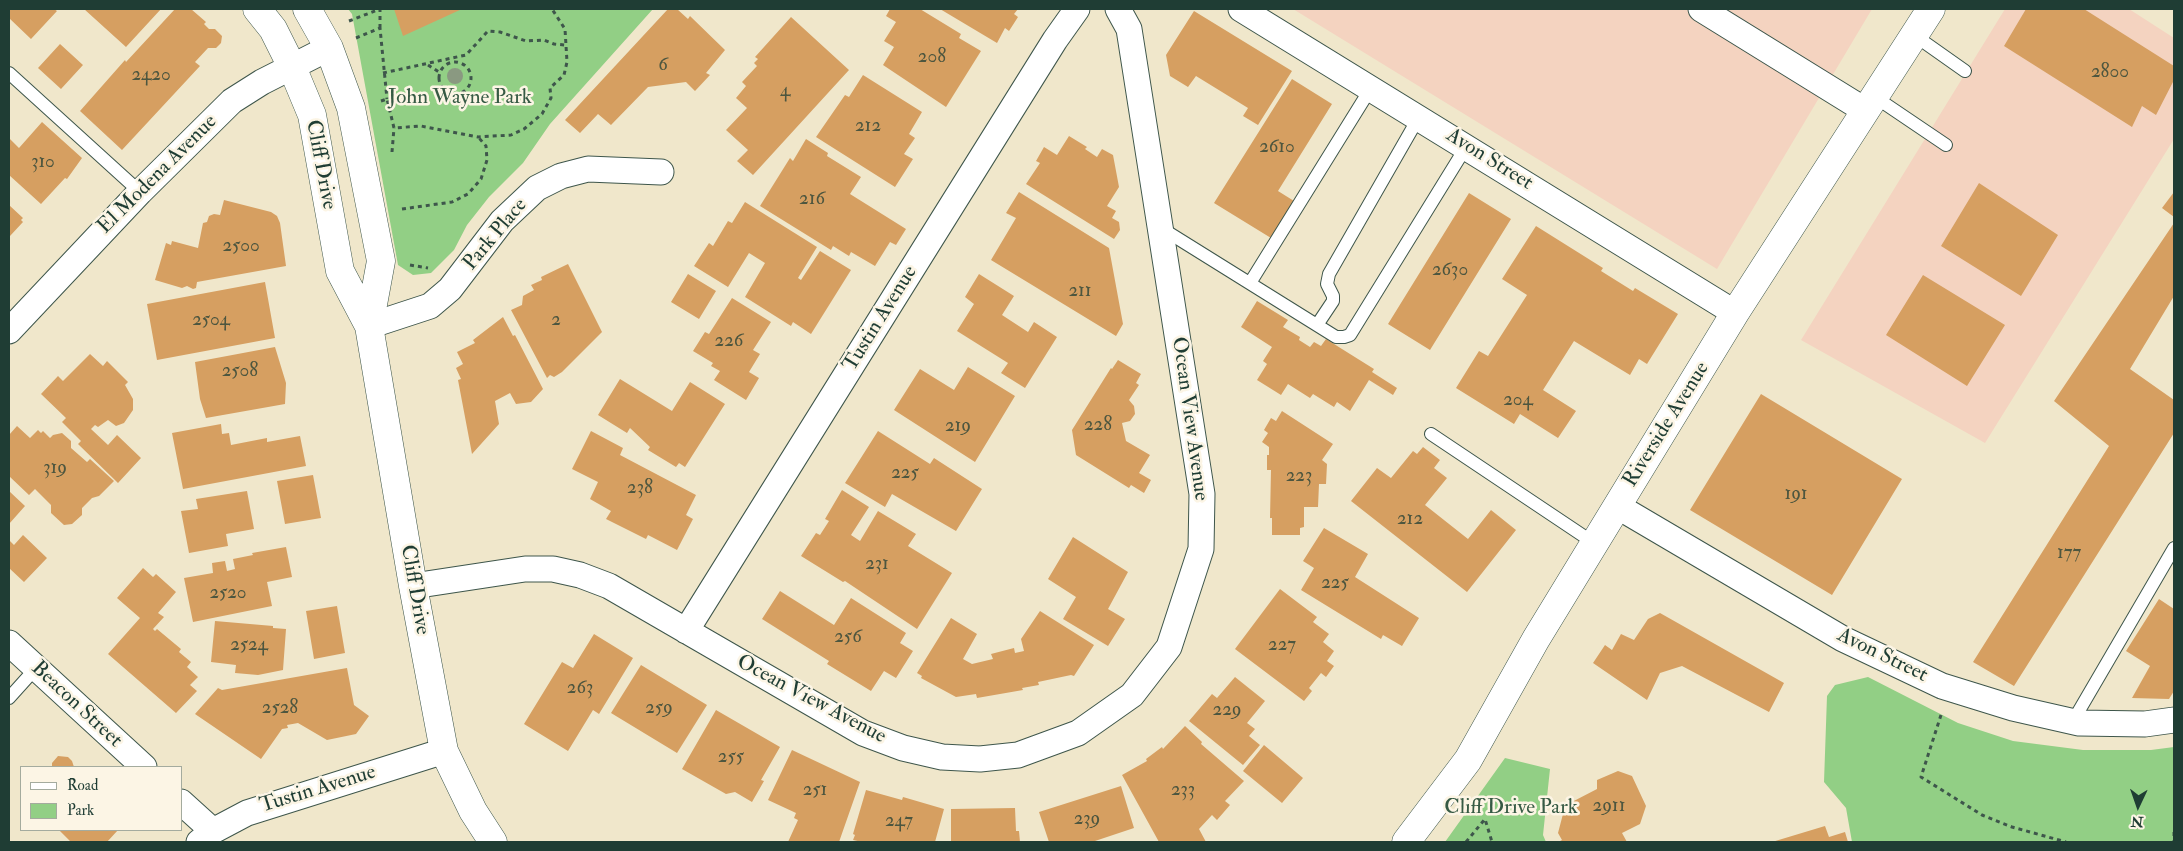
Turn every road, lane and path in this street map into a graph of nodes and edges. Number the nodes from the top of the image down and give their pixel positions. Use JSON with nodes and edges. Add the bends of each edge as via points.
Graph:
{"nodes":[{"id":1,"x":257,"y":9,"type":"edge"},
{"id":2,"x":307,"y":9,"type":"edge"},
{"id":3,"x":381,"y":9,"type":"edge"},
{"id":4,"x":552,"y":9,"type":"edge"},
{"id":5,"x":1077,"y":9,"type":"edge"},
{"id":6,"x":1118,"y":9,"type":"edge"},
{"id":7,"x":1241,"y":9,"type":"edge"},
{"id":8,"x":1702,"y":9,"type":"edge"},
{"id":9,"x":1931,"y":9,"type":"edge"},
{"id":10,"x":380,"y":28,"type":"junction"},
{"id":11,"x":1914,"y":36,"type":"junction"},
{"id":12,"x":565,"y":45,"type":"junction"},
{"id":13,"x":329,"y":48,"type":"junction"},
{"id":14,"x":428,"y":64,"type":"junction"},
{"id":15,"x":292,"y":67,"type":"junction"},
{"id":16,"x":1965,"y":71,"type":"dead end"},
{"id":17,"x":440,"y":72,"type":"junction"},
{"id":18,"x":9,"y":73,"type":"edge"},
{"id":19,"x":383,"y":73,"type":"junction"},
{"id":20,"x":1371,"y":88,"type":"junction"},
{"id":21,"x":387,"y":99,"type":"junction"},
{"id":22,"x":1870,"y":104,"type":"junction"},
{"id":23,"x":351,"y":108,"type":"junction"},
{"id":24,"x":1419,"y":117,"type":"junction"},
{"id":25,"x":394,"y":128,"type":"junction"},
{"id":26,"x":478,"y":137,"type":"junction"},
{"id":27,"x":1946,"y":145,"type":"dead end"},
{"id":28,"x":1466,"y":147,"type":"junction"},
{"id":29,"x":391,"y":157,"type":"dead end"},
{"id":30,"x":661,"y":172,"type":"dead end"},
{"id":31,"x":140,"y":192,"type":"junction"},
{"id":32,"x":402,"y":210,"type":"dead end"},
{"id":33,"x":1162,"y":228,"type":"junction"},
{"id":34,"x":476,"y":256,"type":"junction"},
{"id":35,"x":404,"y":262,"type":"dead end"},
{"id":36,"x":1250,"y":283,"type":"junction"},
{"id":37,"x":1735,"y":314,"type":"junction"},
{"id":38,"x":1317,"y":325,"type":"junction"},
{"id":39,"x":369,"y":326,"type":"junction"},
{"id":40,"x":9,"y":331,"type":"edge"},
{"id":41,"x":1431,"y":434,"type":"dead end"},
{"id":42,"x":1617,"y":506,"type":"junction"},
{"id":43,"x":1594,"y":543,"type":"junction"},
{"id":44,"x":2174,"y":548,"type":"edge"},
{"id":45,"x":413,"y":586,"type":"junction"},
{"id":46,"x":686,"y":631,"type":"junction"},
{"id":47,"x":9,"y":643,"type":"edge"},
{"id":48,"x":36,"y":668,"type":"junction"},
{"id":49,"x":9,"y":698,"type":"edge"},
{"id":50,"x":1940,"y":717,"type":"dead end"},
{"id":51,"x":2174,"y":720,"type":"edge"},
{"id":52,"x":2073,"y":722,"type":"junction"},
{"id":53,"x":444,"y":751,"type":"junction"},
{"id":54,"x":143,"y":766,"type":"edge"},
{"id":55,"x":182,"y":803,"type":"edge"},
{"id":56,"x":2174,"y":832,"type":"edge"},
{"id":57,"x":206,"y":836,"type":"edge"},
{"id":58,"x":493,"y":842,"type":"edge"},
{"id":59,"x":1406,"y":842,"type":"edge"},
{"id":60,"x":1466,"y":842,"type":"edge"},
{"id":61,"x":1492,"y":842,"type":"edge"},
{"id":62,"x":2066,"y":842,"type":"edge"},
{"id":63,"x":2174,"y":842,"type":"edge"}],
"edges":[{"from":1,"to":15,"type":"main road","name":"Cliff Drive","via":[[273,29]]},
{"from":2,"to":13,"type":"main road","name":"Cliff Drive"},
{"from":3,"to":10,"type":"path"},
{"from":4,"to":12,"type":"path","via":[[565,28]]},
{"from":5,"to":46,"type":"street","name":"Tustin Avenue"},
{"from":6,"to":33,"type":"street","name":"Ocean View Avenue","via":[[1129,29]]},
{"from":7,"to":20,"type":"street","name":"Avon Street"},
{"from":8,"to":22,"type":"street"},
{"from":9,"to":11,"type":"main road","name":"Riverside Avenue"},
{"from":10,"to":13,"type":"path"},
{"from":10,"to":19,"type":"path"},
{"from":11,"to":16,"type":"lane"},
{"from":11,"to":22,"type":"main road","name":"Riverside Avenue"},
{"from":12,"to":14,"type":"path","via":[[544,40],[526,41],[488,31],[466,55]]},
{"from":12,"to":26,"type":"path","via":[[567,62],[564,75],[550,88],[551,98],[542,114],[511,135]]},
{"from":13,"to":15,"type":"street","name":"El Modena Avenue"},
{"from":13,"to":23,"type":"main road","name":"Cliff Drive"},
{"from":14,"to":17,"type":"path"},
{"from":14,"to":19,"type":"path"},
{"from":15,"to":31,"type":"street","name":"El Modena Avenue","via":[[232,101]]},
{"from":15,"to":39,"type":"main road","name":"Cliff Drive","via":[[312,115],[340,271]]},
{"from":17,"to":17,"type":"path","via":[[440,85],[445,91],[460,94],[469,87],[471,74],[463,64],[452,62],[442,67]]},
{"from":18,"to":31,"type":"lane"},
{"from":19,"to":21,"type":"path"},
{"from":20,"to":24,"type":"street","name":"Avon Street"},
{"from":20,"to":36,"type":"lane"},
{"from":21,"to":23,"type":"path"},
{"from":21,"to":25,"type":"path"},
{"from":22,"to":27,"type":"lane"},
{"from":22,"to":37,"type":"main road","name":"Riverside Avenue"},
{"from":23,"to":39,"type":"main road","name":"Cliff Drive","via":[[381,261]]},
{"from":24,"to":28,"type":"street","name":"Avon Street"},
{"from":24,"to":38,"type":"lane","via":[[1329,274],[1327,284],[1333,301]]},
{"from":25,"to":26,"type":"path","via":[[421,126]]},
{"from":25,"to":29,"type":"path"},
{"from":26,"to":32,"type":"path","via":[[486,146],[487,160],[481,179],[468,194],[452,202]]},
{"from":28,"to":37,"type":"street","name":"Avon Street"},
{"from":28,"to":38,"type":"lane","via":[[1350,335],[1336,337]]},
{"from":30,"to":34,"type":"street","name":"Park Place","via":[[588,169],[561,176],[537,188],[518,204]]},
{"from":31,"to":40,"type":"street","name":"El Modena Avenue"},
{"from":33,"to":36,"type":"lane"},
{"from":33,"to":46,"type":"street","name":"Ocean View Avenue","via":[[1202,494],[1200,549],[1169,647],[1132,695],[1078,733],[1018,755],[980,759],[942,757],[903,748],[863,733]]},
{"from":34,"to":35,"type":"path","via":[[425,269]]},
{"from":34,"to":39,"type":"street","name":"Park Place","via":[[450,289],[430,306]]},
{"from":36,"to":38,"type":"lane"},
{"from":37,"to":42,"type":"main road","name":"Riverside Avenue"},
{"from":39,"to":45,"type":"main road","name":"Cliff Drive"},
{"from":41,"to":43,"type":"lane"},
{"from":42,"to":43,"type":"main road","name":"Riverside Avenue"},
{"from":42,"to":52,"type":"street","name":"Avon Street","via":[[1873,655],[1942,686]]},
{"from":43,"to":59,"type":"main road","name":"Riverside Avenue","via":[[1468,760]]},
{"from":44,"to":52,"type":"lane"},
{"from":45,"to":46,"type":"street","name":"Ocean View Avenue","via":[[525,569],[553,568],[609,586]]},
{"from":45,"to":53,"type":"main road","name":"Cliff Drive"},
{"from":47,"to":48,"type":"street","name":"Beacon Street"},
{"from":48,"to":49,"type":"lane"},
{"from":48,"to":54,"type":"street","name":"Beacon Street"},
{"from":50,"to":62,"type":"path","via":[[1921,777],[1982,815]]},
{"from":51,"to":52,"type":"street","name":"Avon Street","via":[[2145,724]]},
{"from":53,"to":57,"type":"street","name":"Tustin Avenue","via":[[248,813]]},
{"from":53,"to":58,"type":"main road","name":"Cliff Drive","via":[[473,811]]},
{"from":55,"to":57,"type":"street"},
{"from":56,"to":63,"type":"path"},
{"from":60,"to":61,"type":"path","via":[[1485,819]]}]}
